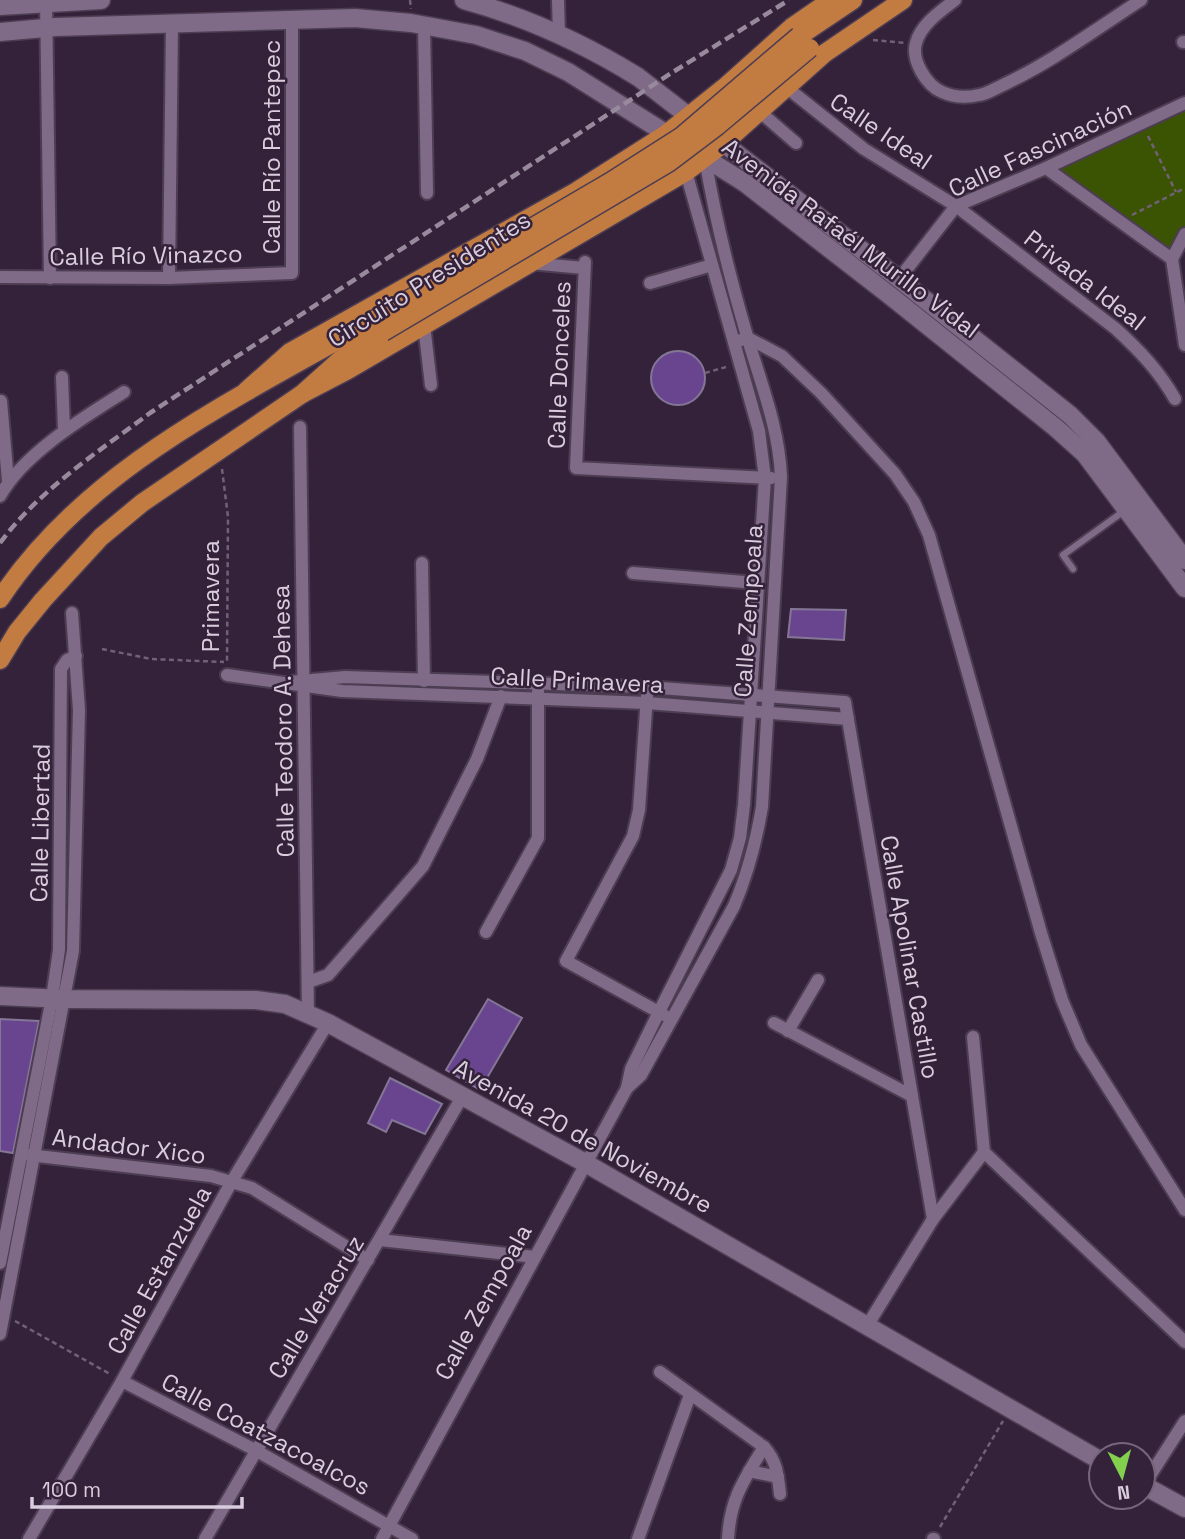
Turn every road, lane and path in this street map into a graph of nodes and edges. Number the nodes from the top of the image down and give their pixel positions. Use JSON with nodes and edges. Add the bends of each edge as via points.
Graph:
{"nodes":[{"id":1,"x":101,"y":0,"type":"edge"},
{"id":2,"x":464,"y":0,"type":"edge"},
{"id":3,"x":558,"y":0,"type":"edge"},
{"id":4,"x":831,"y":0,"type":"edge"},
{"id":5,"x":853,"y":0,"type":"edge"},
{"id":6,"x":881,"y":0,"type":"edge"},
{"id":7,"x":903,"y":0,"type":"edge"},
{"id":8,"x":955,"y":0,"type":"edge"},
{"id":9,"x":1141,"y":0,"type":"edge"},
{"id":10,"x":46,"y":1,"type":"edge"},
{"id":11,"x":0,"y":6,"type":"edge"},
{"id":12,"x":292,"y":20,"type":"junction"},
{"id":13,"x":172,"y":24,"type":"junction"},
{"id":14,"x":424,"y":25,"type":"junction"},
{"id":15,"x":47,"y":27,"type":"junction"},
{"id":16,"x":0,"y":32,"type":"edge"},
{"id":17,"x":559,"y":34,"type":"junction"},
{"id":18,"x":867,"y":39,"type":"dead end"},
{"id":19,"x":804,"y":42,"type":"junction"},
{"id":20,"x":915,"y":44,"type":"junction"},
{"id":21,"x":726,"y":86,"type":"junction"},
{"id":22,"x":786,"y":86,"type":"junction"},
{"id":23,"x":1185,"y":103,"type":"edge"},
{"id":24,"x":755,"y":115,"type":"junction"},
{"id":25,"x":687,"y":117,"type":"junction"},
{"id":26,"x":1144,"y":128,"type":"dead end"},
{"id":27,"x":666,"y":134,"type":"junction"},
{"id":28,"x":796,"y":143,"type":"dead end"},
{"id":29,"x":723,"y":144,"type":"junction"},
{"id":30,"x":705,"y":158,"type":"junction"},
{"id":31,"x":1046,"y":168,"type":"junction"},
{"id":32,"x":686,"y":172,"type":"junction"},
{"id":33,"x":1185,"y":188,"type":"edge"},
{"id":34,"x":575,"y":192,"type":"junction"},
{"id":35,"x":1176,"y":192,"type":"junction"},
{"id":36,"x":427,"y":193,"type":"dead end"},
{"id":37,"x":956,"y":206,"type":"junction"},
{"id":38,"x":790,"y":208,"type":"junction"},
{"id":39,"x":1123,"y":220,"type":"dead end"},
{"id":40,"x":596,"y":225,"type":"junction"},
{"id":41,"x":1185,"y":234,"type":"edge"},
{"id":42,"x":1172,"y":259,"type":"junction"},
{"id":43,"x":529,"y":263,"type":"junction"},
{"id":44,"x":712,"y":265,"type":"junction"},
{"id":45,"x":292,"y":273,"type":"joint"},
{"id":46,"x":0,"y":277,"type":"edge"},
{"id":47,"x":50,"y":278,"type":"junction"},
{"id":48,"x":169,"y":278,"type":"junction"},
{"id":49,"x":899,"y":279,"type":"junction"},
{"id":50,"x":650,"y":283,"type":"dead end"},
{"id":51,"x":424,"y":325,"type":"junction"},
{"id":52,"x":378,"y":326,"type":"junction"},
{"id":53,"x":1184,"y":329,"type":"edge"},
{"id":54,"x":748,"y":338,"type":"junction"},
{"id":55,"x":734,"y":342,"type":"junction"},
{"id":56,"x":1185,"y":345,"type":"edge"},
{"id":57,"x":740,"y":363,"type":"junction"},
{"id":58,"x":705,"y":373,"type":"dead end"},
{"id":59,"x":62,"y":377,"type":"dead end"},
{"id":60,"x":431,"y":384,"type":"dead end"},
{"id":61,"x":246,"y":391,"type":"junction"},
{"id":62,"x":124,"y":392,"type":"dead end"},
{"id":63,"x":302,"y":394,"type":"junction"},
{"id":64,"x":1175,"y":399,"type":"dead end"},
{"id":65,"x":1,"y":401,"type":"edge"},
{"id":66,"x":300,"y":427,"type":"dead end"},
{"id":67,"x":65,"y":429,"type":"junction"},
{"id":68,"x":220,"y":450,"type":"junction"},
{"id":69,"x":781,"y":477,"type":"junction"},
{"id":70,"x":765,"y":478,"type":"junction"},
{"id":71,"x":8,"y":481,"type":"junction"},
{"id":72,"x":0,"y":496,"type":"edge"},
{"id":73,"x":1127,"y":509,"type":"junction"},
{"id":74,"x":1185,"y":559,"type":"edge"},
{"id":75,"x":422,"y":563,"type":"dead end"},
{"id":76,"x":1073,"y":569,"type":"dead end"},
{"id":77,"x":633,"y":573,"type":"dead end"},
{"id":78,"x":757,"y":583,"type":"junction"},
{"id":79,"x":1185,"y":588,"type":"edge"},
{"id":80,"x":0,"y":599,"type":"edge"},
{"id":81,"x":72,"y":612,"type":"dead end"},
{"id":82,"x":102,"y":649,"type":"dead end"},
{"id":83,"x":76,"y":656,"type":"junction"},
{"id":84,"x":0,"y":660,"type":"edge"},
{"id":85,"x":227,"y":669,"type":"junction"},
{"id":86,"x":424,"y":681,"type":"junction"},
{"id":87,"x":537,"y":683,"type":"junction"},
{"id":88,"x":303,"y":684,"type":"junction"},
{"id":89,"x":647,"y":687,"type":"junction"},
{"id":90,"x":501,"y":696,"type":"junction"},
{"id":91,"x":750,"y":696,"type":"junction"},
{"id":92,"x":767,"y":697,"type":"junction"},
{"id":93,"x":539,"y":699,"type":"junction"},
{"id":94,"x":845,"y":702,"type":"joint"},
{"id":95,"x":647,"y":703,"type":"junction"},
{"id":96,"x":749,"y":712,"type":"junction"},
{"id":97,"x":766,"y":713,"type":"junction"},
{"id":98,"x":848,"y":719,"type":"junction"},
{"id":99,"x":486,"y":932,"type":"dead end"},
{"id":100,"x":59,"y":950,"type":"junction"},
{"id":101,"x":73,"y":950,"type":"junction"},
{"id":102,"x":818,"y":979,"type":"dead end"},
{"id":103,"x":308,"y":982,"type":"junction"},
{"id":104,"x":0,"y":996,"type":"edge"},
{"id":105,"x":58,"y":999,"type":"junction"},
{"id":106,"x":308,"y":1014,"type":"junction"},
{"id":107,"x":664,"y":1016,"type":"junction"},
{"id":108,"x":328,"y":1023,"type":"junction"},
{"id":109,"x":774,"y":1023,"type":"dead end"},
{"id":110,"x":788,"y":1031,"type":"junction"},
{"id":111,"x":973,"y":1037,"type":"dead end"},
{"id":112,"x":912,"y":1096,"type":"junction"},
{"id":113,"x":462,"y":1097,"type":"junction"},
{"id":114,"x":984,"y":1152,"type":"junction"},
{"id":115,"x":28,"y":1155,"type":"junction"},
{"id":116,"x":587,"y":1164,"type":"junction"},
{"id":117,"x":232,"y":1181,"type":"junction"},
{"id":118,"x":1185,"y":1210,"type":"edge"},
{"id":119,"x":933,"y":1219,"type":"junction"},
{"id":120,"x":380,"y":1241,"type":"junction"},
{"id":121,"x":535,"y":1256,"type":"junction"},
{"id":122,"x":368,"y":1260,"type":"junction"},
{"id":123,"x":0,"y":1263,"type":"edge"},
{"id":124,"x":5,"y":1316,"type":"junction"},
{"id":125,"x":867,"y":1326,"type":"junction"},
{"id":126,"x":0,"y":1334,"type":"edge"},
{"id":127,"x":1185,"y":1342,"type":"edge"},
{"id":128,"x":660,"y":1372,"type":"dead end"},
{"id":129,"x":122,"y":1381,"type":"junction"},
{"id":130,"x":690,"y":1395,"type":"junction"},
{"id":131,"x":1010,"y":1409,"type":"junction"},
{"id":132,"x":1185,"y":1421,"type":"edge"},
{"id":133,"x":764,"y":1447,"type":"junction"},
{"id":134,"x":255,"y":1450,"type":"junction"},
{"id":135,"x":1087,"y":1453,"type":"edge"},
{"id":136,"x":1157,"y":1465,"type":"edge"},
{"id":137,"x":749,"y":1471,"type":"junction"},
{"id":138,"x":778,"y":1477,"type":"junction"},
{"id":139,"x":1157,"y":1492,"type":"edge"},
{"id":140,"x":780,"y":1494,"type":"dead end"},
{"id":141,"x":1185,"y":1508,"type":"edge"},
{"id":142,"x":390,"y":1525,"type":"junction"},
{"id":143,"x":29,"y":1539,"type":"edge"},
{"id":144,"x":205,"y":1539,"type":"edge"},
{"id":145,"x":382,"y":1539,"type":"edge"},
{"id":146,"x":412,"y":1539,"type":"edge"},
{"id":147,"x":638,"y":1539,"type":"edge"},
{"id":148,"x":728,"y":1539,"type":"edge"},
{"id":149,"x":934,"y":1539,"type":"edge"}],
"edges":[{"from":1,"to":10,"type":"main road"},
{"from":2,"to":17,"type":"main road","name":"Avenida Rafaél Murillo Vidal"},
{"from":3,"to":17,"type":"street"},
{"from":4,"to":21,"type":"main road","via":[[792,27]]},
{"from":5,"to":19,"type":"main road","name":"Circuito Presidentes"},
{"from":6,"to":19,"type":"main road","name":"Circuito Presidentes"},
{"from":7,"to":22,"type":"main road","via":[[825,52]]},
{"from":8,"to":20,"type":"street","via":[[923,28]]},
{"from":9,"to":20,"type":"street","via":[[1024,75],[981,95],[958,97],[939,91],[917,63]]},
{"from":10,"to":11,"type":"main road"},
{"from":10,"to":15,"type":"street"},
{"from":12,"to":13,"type":"main road","name":"Avenida Rafaél Murillo Vidal"},
{"from":12,"to":14,"type":"main road","name":"Avenida Rafaél Murillo Vidal","via":[[355,18]]},
{"from":12,"to":45,"type":"street","name":"Calle Río Pantepec"},
{"from":13,"to":15,"type":"main road","name":"Avenida Rafaél Murillo Vidal"},
{"from":13,"to":48,"type":"street"},
{"from":14,"to":27,"type":"main road","name":"Avenida Rafaél Murillo Vidal","via":[[525,51],[568,72]]},
{"from":14,"to":36,"type":"street"},
{"from":15,"to":16,"type":"main road","name":"Avenida Rafaél Murillo Vidal"},
{"from":15,"to":47,"type":"street"},
{"from":17,"to":25,"type":"main road","name":"Avenida Rafaél Murillo Vidal","via":[[638,77]]},
{"from":18,"to":20,"type":"path"},
{"from":19,"to":52,"type":"main road","name":"Circuito Presidentes","bridge":true,"via":[[658,152]]},
{"from":21,"to":24,"type":"main road","via":[[738,111]]},
{"from":21,"to":25,"type":"main road"},
{"from":22,"to":24,"type":"main road"},
{"from":22,"to":37,"type":"street","name":"Calle Ideal","via":[[864,149]]},
{"from":23,"to":31,"type":"street","name":"Calle Fascinación"},
{"from":24,"to":28,"type":"street"},
{"from":24,"to":29,"type":"main road"},
{"from":25,"to":27,"type":"main road"},
{"from":25,"to":29,"type":"main road","name":"Avenida Rafaél Murillo Vidal"},
{"from":25,"to":30,"type":"main road","name":"Calle Zempoala"},
{"from":26,"to":35,"type":"path"},
{"from":27,"to":30,"type":"main road","name":"Avenida Rafaél Murillo Vidal"},
{"from":27,"to":32,"type":"main road","name":"Calle Zempoala"},
{"from":27,"to":34,"type":"main road"},
{"from":29,"to":30,"type":"main road"},
{"from":29,"to":38,"type":"main road","name":"Avenida Rafaél Murillo Vidal"},
{"from":30,"to":32,"type":"main road"},
{"from":30,"to":38,"type":"main road","name":"Avenida Rafaél Murillo Vidal"},
{"from":30,"to":54,"type":"street","name":"Calle Zempoala"},
{"from":31,"to":37,"type":"street","name":"Calle Fascinación"},
{"from":31,"to":42,"type":"street"},
{"from":32,"to":40,"type":"main road"},
{"from":32,"to":44,"type":"street","name":"Calle Zempoala"},
{"from":33,"to":35,"type":"path"},
{"from":34,"to":40,"type":"main road","via":[[589,194],[598,205]]},
{"from":34,"to":61,"type":"main road","via":[[290,352]]},
{"from":35,"to":39,"type":"path"},
{"from":37,"to":49,"type":"street","name":"Calle Fascinación"},
{"from":37,"to":64,"type":"street","name":"Privada Ideal","via":[[1141,351]]},
{"from":38,"to":49,"type":"main road","name":"Avenida Rafaél Murillo Vidal"},
{"from":38,"to":73,"type":"main road","name":"Avenida Rafaél Murillo Vidal","via":[[1056,428],[1085,454]]},
{"from":40,"to":43,"type":"main road"},
{"from":41,"to":42,"type":"street"},
{"from":42,"to":53,"type":"street"},
{"from":43,"to":51,"type":"main road"},
{"from":43,"to":70,"type":"street","name":"Calle Donceles","via":[[585,265],[576,468]]},
{"from":44,"to":50,"type":"street"},
{"from":44,"to":55,"type":"street","name":"Calle Zempoala"},
{"from":45,"to":48,"type":"street","name":"Calle Río Vinazco"},
{"from":46,"to":47,"type":"street","name":"Calle Río Vinazco"},
{"from":47,"to":48,"type":"street","name":"Calle Río Vinazco"},
{"from":49,"to":74,"type":"main road","name":"Avenida Rafaél Murillo Vidal","via":[[1097,441]]},
{"from":51,"to":60,"type":"street"},
{"from":51,"to":63,"type":"main road"},
{"from":52,"to":61,"type":"main road","name":"Circuito Presidentes"},
{"from":52,"to":63,"type":"main road","name":"Circuito Presidentes"},
{"from":53,"to":56,"type":"street"},
{"from":54,"to":55,"type":"street"},
{"from":54,"to":69,"type":"street","name":"Calle Zempoala","via":[[780,450]]},
{"from":54,"to":118,"type":"street","via":[[782,356],[821,393],[895,474],[914,502],[929,535],[1062,1000],[1081,1045]]},
{"from":55,"to":57,"type":"street","name":"Calle Zempoala"},
{"from":57,"to":58,"type":"path"},
{"from":57,"to":70,"type":"street","name":"Calle Zempoala","via":[[760,431]]},
{"from":59,"to":67,"type":"street"},
{"from":61,"to":80,"type":"main road","name":"Circuito Presidentes","via":[[117,475],[44,541]]},
{"from":62,"to":67,"type":"street"},
{"from":63,"to":68,"type":"main road","name":"Circuito Presidentes"},
{"from":65,"to":71,"type":"street"},
{"from":66,"to":88,"type":"street","name":"Calle Teodoro A. Dehesa"},
{"from":67,"to":71,"type":"street"},
{"from":68,"to":84,"type":"main road","name":"Circuito Presidentes","via":[[101,537],[43,600]]},
{"from":68,"to":85,"type":"path","name":"Primavera","via":[[228,517]]},
{"from":69,"to":70,"type":"street","name":"Calle Donceles"},
{"from":69,"to":92,"type":"street","name":"Calle Zempoala"},
{"from":70,"to":78,"type":"street","name":"Calle Zempoala"},
{"from":71,"to":72,"type":"street"},
{"from":73,"to":76,"type":"lane","via":[[1063,555]]},
{"from":73,"to":79,"type":"main road","name":"Avenida Rafaél Murillo Vidal"},
{"from":75,"to":86,"type":"street"},
{"from":77,"to":78,"type":"street"},
{"from":78,"to":91,"type":"street","name":"Calle Zempoala"},
{"from":81,"to":83,"type":"street","name":"Calle Libertad"},
{"from":82,"to":85,"type":"path"},
{"from":83,"to":100,"type":"street","name":"Calle Libertad","via":[[61,669]]},
{"from":83,"to":101,"type":"street","name":"Calle Libertad","via":[[79,710]]},
{"from":85,"to":88,"type":"street"},
{"from":86,"to":87,"type":"street","name":"Calle Primavera"},
{"from":86,"to":88,"type":"street","name":"Calle Primavera","via":[[345,677]]},
{"from":87,"to":89,"type":"street","name":"Calle Primavera"},
{"from":87,"to":93,"type":"street"},
{"from":88,"to":90,"type":"street","name":"Calle Primavera","via":[[342,691]]},
{"from":88,"to":103,"type":"street","name":"Calle Teodoro A. Dehesa"},
{"from":89,"to":91,"type":"street","name":"Calle Primavera"},
{"from":89,"to":95,"type":"street"},
{"from":90,"to":93,"type":"street","name":"Calle Primavera"},
{"from":90,"to":103,"type":"street","via":[[477,759],[423,866],[328,975]]},
{"from":91,"to":92,"type":"street","name":"Calle Primavera"},
{"from":91,"to":96,"type":"street","name":"Calle Zempoala"},
{"from":92,"to":94,"type":"street","name":"Calle Primavera"},
{"from":92,"to":97,"type":"street","name":"Calle Zempoala"},
{"from":93,"to":95,"type":"street","name":"Calle Primavera"},
{"from":93,"to":99,"type":"street","via":[[538,838]]},
{"from":94,"to":98,"type":"street","name":"Calle Apolinar Castillo"},
{"from":95,"to":96,"type":"street","name":"Calle Primavera"},
{"from":95,"to":107,"type":"street","via":[[633,836],[566,961]]},
{"from":96,"to":97,"type":"street","name":"Calle Primavera"},
{"from":96,"to":107,"type":"street","name":"Calle Zempoala","via":[[744,805],[732,870]]},
{"from":97,"to":98,"type":"street","name":"Calle Primavera"},
{"from":97,"to":107,"type":"street","name":"Calle Zempoala","via":[[762,807],[746,879],[734,906]]},
{"from":98,"to":112,"type":"street","name":"Calle Apolinar Castillo"},
{"from":100,"to":101,"type":"street"},
{"from":100,"to":105,"type":"street","name":"Calle Libertad"},
{"from":101,"to":105,"type":"street","name":"Calle Libertad"},
{"from":102,"to":110,"type":"street"},
{"from":103,"to":106,"type":"street","name":"Calle Teodoro A. Dehesa"},
{"from":104,"to":105,"type":"main road","name":"Avenida 20 de Noviembre"},
{"from":105,"to":106,"type":"main road","name":"Avenida 20 de Noviembre","via":[[256,1000],[285,1004]]},
{"from":105,"to":115,"type":"street"},
{"from":106,"to":108,"type":"main road","name":"Avenida 20 de Noviembre"},
{"from":107,"to":116,"type":"street","name":"Calle Zempoala","via":[[631,1069],[627,1088]]},
{"from":108,"to":113,"type":"main road","name":"Avenida 20 de Noviembre"},
{"from":108,"to":117,"type":"street","name":"Calle Estanzuela"},
{"from":109,"to":110,"type":"street"},
{"from":110,"to":112,"type":"street"},
{"from":111,"to":114,"type":"street"},
{"from":112,"to":119,"type":"street","name":"Calle Apolinar Castillo"},
{"from":113,"to":116,"type":"main road","name":"Avenida 20 de Noviembre"},
{"from":113,"to":120,"type":"street","name":"Calle Veracruz"},
{"from":114,"to":119,"type":"street"},
{"from":114,"to":127,"type":"street"},
{"from":115,"to":117,"type":"street","name":"Andador Xico"},
{"from":115,"to":123,"type":"street"},
{"from":115,"to":124,"type":"street"},
{"from":116,"to":121,"type":"street","name":"Calle Zempoala"},
{"from":116,"to":125,"type":"main road","name":"Avenida 20 de Noviembre"},
{"from":117,"to":122,"type":"street","name":"Andador Xico","via":[[252,1188]]},
{"from":117,"to":129,"type":"street","name":"Calle Estanzuela"},
{"from":119,"to":125,"type":"street"},
{"from":120,"to":121,"type":"street"},
{"from":120,"to":122,"type":"street","name":"Calle Veracruz"},
{"from":121,"to":142,"type":"street","name":"Calle Zempoala"},
{"from":122,"to":134,"type":"street","name":"Calle Veracruz"},
{"from":124,"to":126,"type":"street"},
{"from":124,"to":129,"type":"path"},
{"from":125,"to":131,"type":"main road","name":"Avenida 20 de Noviembre"},
{"from":128,"to":130,"type":"street"},
{"from":129,"to":134,"type":"street","name":"Calle Coatzacoalcos"},
{"from":129,"to":143,"type":"street","name":"Calle Estanzuela"},
{"from":130,"to":133,"type":"street"},
{"from":130,"to":147,"type":"street"},
{"from":131,"to":135,"type":"main road","name":"Avenida 20 de Noviembre"},
{"from":131,"to":149,"type":"path"},
{"from":132,"to":136,"type":"street"},
{"from":133,"to":137,"type":"street"},
{"from":133,"to":138,"type":"street"},
{"from":134,"to":142,"type":"street","name":"Calle Coatzacoalcos"},
{"from":134,"to":144,"type":"street","name":"Calle Veracruz"},
{"from":137,"to":138,"type":"street"},
{"from":137,"to":148,"type":"street","via":[[737,1491]]},
{"from":138,"to":140,"type":"street"},
{"from":139,"to":141,"type":"main road"},
{"from":142,"to":145,"type":"street","name":"Calle Zempoala"},
{"from":142,"to":146,"type":"street","name":"Calle Coatzacoalcos"}]}
